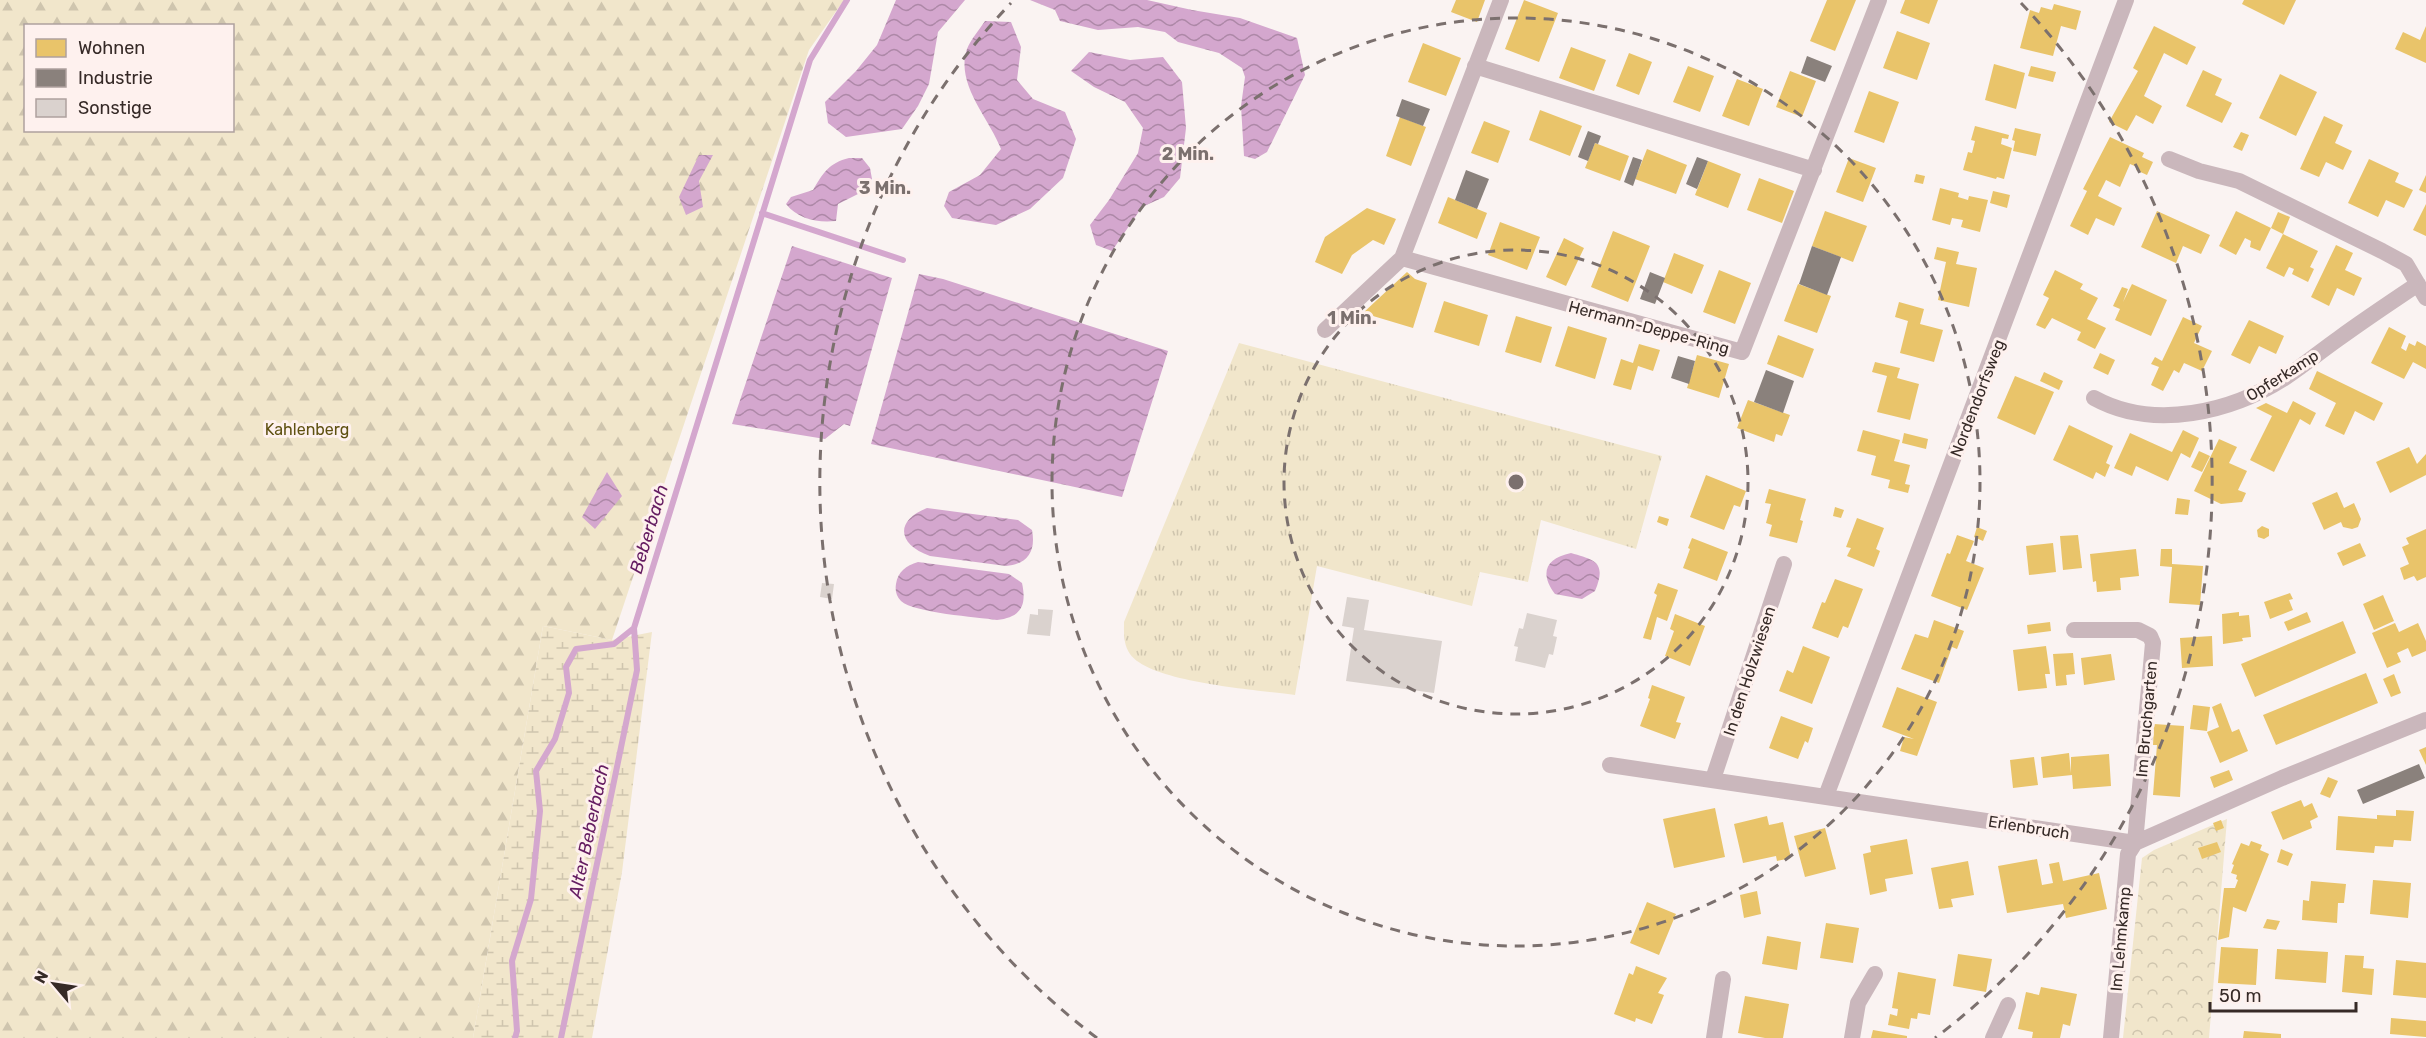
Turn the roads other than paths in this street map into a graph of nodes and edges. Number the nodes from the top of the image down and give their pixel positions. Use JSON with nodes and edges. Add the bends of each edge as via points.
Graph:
{"nodes":[{"id":1,"x":1501,"y":0,"type":"edge"},
{"id":2,"x":1879,"y":0,"type":"edge"},
{"id":3,"x":2126,"y":0,"type":"edge"},
{"id":4,"x":1475,"y":66,"type":"junction"},
{"id":5,"x":2169,"y":159,"type":"dead end"},
{"id":6,"x":1814,"y":170,"type":"junction"},
{"id":7,"x":1402,"y":258,"type":"junction"},
{"id":8,"x":2422,"y":291,"type":"edge"},
{"id":9,"x":1325,"y":330,"type":"dead end"},
{"id":10,"x":2094,"y":398,"type":"dead end"},
{"id":11,"x":1784,"y":564,"type":"dead end"},
{"id":12,"x":2074,"y":630,"type":"dead end"},
{"id":13,"x":2426,"y":720,"type":"edge"},
{"id":14,"x":1610,"y":765,"type":"dead end"},
{"id":15,"x":1713,"y":779,"type":"junction"},
{"id":16,"x":1826,"y":795,"type":"junction"},
{"id":17,"x":2135,"y":843,"type":"junction"},
{"id":18,"x":1875,"y":974,"type":"dead end"},
{"id":19,"x":1723,"y":979,"type":"dead end"},
{"id":20,"x":2008,"y":1005,"type":"dead end"},
{"id":21,"x":1714,"y":1038,"type":"edge"},
{"id":22,"x":1852,"y":1038,"type":"edge"},
{"id":23,"x":1993,"y":1038,"type":"edge"},
{"id":24,"x":2111,"y":1038,"type":"edge"}],
"edges":[{"from":1,"to":4,"type":"street"},
{"from":2,"to":6,"type":"street","name":"Hermann-Deppe-Ring"},
{"from":3,"to":16,"type":"street","name":"Nordendorfsweg"},
{"from":4,"to":6,"type":"street"},
{"from":4,"to":7,"type":"street"},
{"from":5,"to":8,"type":"street","name":"Opferkamp","via":[[2239,181],[2354,236],[2406,264]]},
{"from":6,"to":7,"type":"street","name":"Hermann-Deppe-Ring","via":[[1742,352]]},
{"from":7,"to":9,"type":"street"},
{"from":8,"to":10,"type":"street","name":"Opferkamp","via":[[2286,377],[2238,402],[2190,413],[2155,415],[2113,409]]},
{"from":11,"to":15,"type":"street","name":"In den Holzwiesen"},
{"from":12,"to":17,"type":"street","name":"Im Bruchgarten","via":[[2138,630],[2150,636],[2153,643]]},
{"from":13,"to":17,"type":"street"},
{"from":14,"to":15,"type":"street","name":"Erlenbruch"},
{"from":15,"to":16,"type":"street","name":"Erlenbruch"},
{"from":16,"to":17,"type":"street","name":"Erlenbruch"},
{"from":17,"to":24,"type":"street","name":"Im Lehmkamp","via":[[2128,854]]},
{"from":18,"to":22,"type":"street","via":[[1858,1003]]},
{"from":19,"to":21,"type":"street"},
{"from":20,"to":23,"type":"street"}]}
